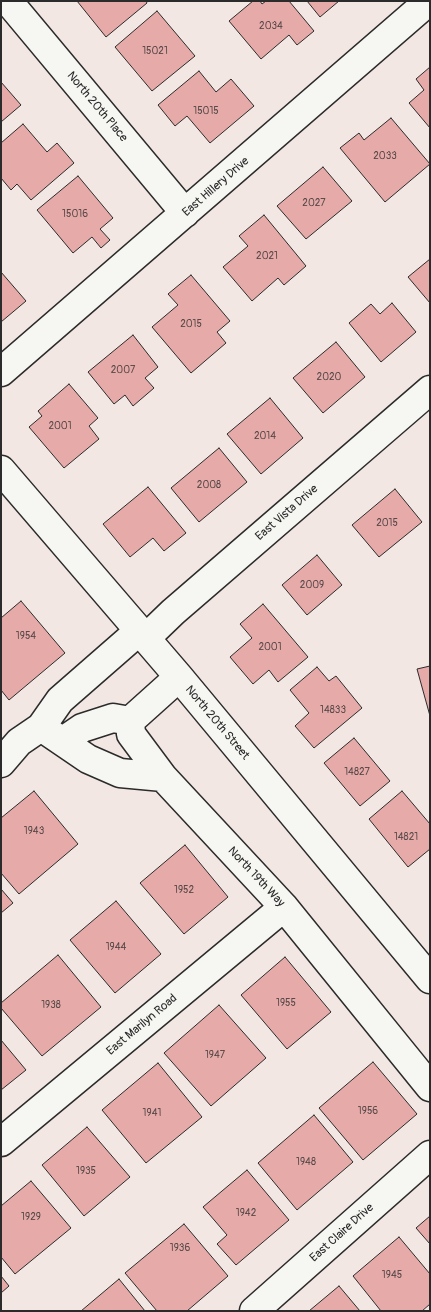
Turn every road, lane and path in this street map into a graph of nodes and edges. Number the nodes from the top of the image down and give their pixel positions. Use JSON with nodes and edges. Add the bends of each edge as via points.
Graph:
{"nodes":[{"id":1,"x":8,"y":1,"type":"edge"},
{"id":2,"x":430,"y":1,"type":"edge"},
{"id":3,"x":185,"y":213,"type":"junction"},
{"id":4,"x":1,"y":372,"type":"edge"},
{"id":5,"x":430,"y":390,"type":"edge"},
{"id":6,"x":1,"y":470,"type":"edge"},
{"id":7,"x":143,"y":635,"type":"junction"},
{"id":8,"x":178,"y":677,"type":"junction"},
{"id":9,"x":79,"y":684,"type":"junction"},
{"id":10,"x":130,"y":721,"type":"junction"},
{"id":11,"x":100,"y":722,"type":"junction"},
{"id":12,"x":52,"y":734,"type":"junction"},
{"id":13,"x":1,"y":763,"type":"edge"},
{"id":14,"x":163,"y":777,"type":"junction"},
{"id":15,"x":284,"y":907,"type":"junction"},
{"id":16,"x":430,"y":979,"type":"edge"},
{"id":17,"x":430,"y":1087,"type":"edge"},
{"id":18,"x":1,"y":1142,"type":"edge"},
{"id":19,"x":430,"y":1155,"type":"edge"},
{"id":20,"x":254,"y":1311,"type":"edge"}],
"edges":[{"from":1,"to":3,"type":"street","name":"North 20th Place"},
{"from":2,"to":3,"type":"street","name":"East Hillery Drive"},
{"from":3,"to":4,"type":"street","name":"East Hillery Drive"},
{"from":5,"to":7,"type":"street","name":"East Vista Drive"},
{"from":6,"to":7,"type":"street","name":"North 20th Street"},
{"from":7,"to":8,"type":"street","name":"North 20th Street"},
{"from":7,"to":9,"type":"street","name":"East Vista Drive"},
{"from":8,"to":10,"type":"street"},
{"from":8,"to":16,"type":"street","name":"North 20th Street"},
{"from":9,"to":11,"type":"street"},
{"from":9,"to":12,"type":"street","name":"East Vista Drive","via":[[60,700]]},
{"from":10,"to":11,"type":"street","name":"East Vista Drive","via":[[113,718]]},
{"from":10,"to":14,"type":"street","via":[[131,734]]},
{"from":11,"to":12,"type":"street","name":"East Vista Drive"},
{"from":12,"to":13,"type":"street","name":"East Vista Drive","via":[[19,742]]},
{"from":12,"to":14,"type":"street","via":[[88,759],[120,773]]},
{"from":14,"to":15,"type":"street","name":"North 19th Way"},
{"from":15,"to":17,"type":"street","name":"North 19th Way"},
{"from":15,"to":18,"type":"street","name":"East Marilyn Road"},
{"from":19,"to":20,"type":"street","name":"East Claire Drive"}]}
